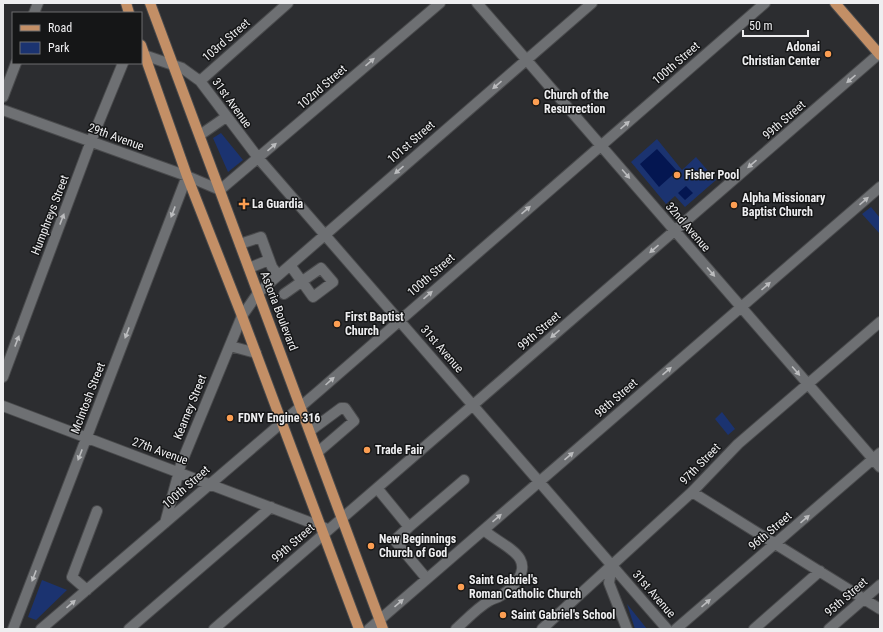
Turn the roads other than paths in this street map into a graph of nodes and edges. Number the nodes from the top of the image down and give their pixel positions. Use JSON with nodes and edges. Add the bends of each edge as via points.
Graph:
{"nodes":[{"id":1,"x":150,"y":3,"type":"edge"},
{"id":2,"x":288,"y":3,"type":"edge"},
{"id":3,"x":440,"y":3,"type":"edge"},
{"id":4,"x":477,"y":3,"type":"edge"},
{"id":5,"x":592,"y":3,"type":"edge"},
{"id":6,"x":765,"y":3,"type":"edge"},
{"id":7,"x":835,"y":3,"type":"edge"},
{"id":8,"x":880,"y":54,"type":"edge"},
{"id":9,"x":143,"y":55,"type":"edge"},
{"id":10,"x":527,"y":60,"type":"junction"},
{"id":11,"x":16,"y":64,"type":"edge"},
{"id":12,"x":123,"y":64,"type":"edge"},
{"id":13,"x":178,"y":67,"type":"junction"},
{"id":14,"x":200,"y":80,"type":"junction"},
{"id":15,"x":3,"y":97,"type":"edge"},
{"id":16,"x":3,"y":110,"type":"edge"},
{"id":17,"x":226,"y":117,"type":"junction"},
{"id":18,"x":200,"y":135,"type":"junction"},
{"id":19,"x":91,"y":142,"type":"junction"},
{"id":20,"x":601,"y":145,"type":"junction"},
{"id":21,"x":258,"y":159,"type":"junction"},
{"id":22,"x":187,"y":176,"type":"junction"},
{"id":23,"x":880,"y":187,"type":"edge"},
{"id":24,"x":220,"y":190,"type":"junction"},
{"id":25,"x":675,"y":231,"type":"junction"},
{"id":26,"x":325,"y":234,"type":"junction"},
{"id":27,"x":240,"y":244,"type":"junction"},
{"id":28,"x":267,"y":261,"type":"junction"},
{"id":29,"x":290,"y":265,"type":"junction"},
{"id":30,"x":249,"y":268,"type":"junction"},
{"id":31,"x":278,"y":275,"type":"junction"},
{"id":32,"x":258,"y":293,"type":"junction"},
{"id":33,"x":284,"y":294,"type":"dead end"},
{"id":34,"x":250,"y":304,"type":"joint"},
{"id":35,"x":741,"y":307,"type":"junction"},
{"id":36,"x":242,"y":316,"type":"junction"},
{"id":37,"x":399,"y":319,"type":"junction"},
{"id":38,"x":880,"y":322,"type":"edge"},
{"id":39,"x":230,"y":346,"type":"junction"},
{"id":40,"x":256,"y":353,"type":"junction"},
{"id":41,"x":3,"y":377,"type":"edge"},
{"id":42,"x":807,"y":384,"type":"junction"},
{"id":43,"x":473,"y":405,"type":"junction"},
{"id":44,"x":3,"y":406,"type":"edge"},
{"id":45,"x":301,"y":406,"type":"junction"},
{"id":46,"x":282,"y":423,"type":"junction"},
{"id":47,"x":310,"y":431,"type":"junction"},
{"id":48,"x":87,"y":437,"type":"junction"},
{"id":49,"x":318,"y":452,"type":"junction"},
{"id":50,"x":876,"y":456,"type":"edge"},
{"id":51,"x":880,"y":467,"type":"edge"},
{"id":52,"x":178,"y":471,"type":"junction"},
{"id":53,"x":464,"y":480,"type":"dead end"},
{"id":54,"x":540,"y":481,"type":"junction"},
{"id":55,"x":211,"y":484,"type":"junction"},
{"id":56,"x":377,"y":488,"type":"junction"},
{"id":57,"x":692,"y":492,"type":"junction"},
{"id":58,"x":271,"y":507,"type":"junction"},
{"id":59,"x":97,"y":510,"type":"dead end"},
{"id":60,"x":341,"y":519,"type":"junction"},
{"id":61,"x":165,"y":523,"type":"junction"},
{"id":62,"x":409,"y":527,"type":"junction"},
{"id":63,"x":324,"y":530,"type":"junction"},
{"id":64,"x":484,"y":530,"type":"junction"},
{"id":65,"x":776,"y":543,"type":"junction"},
{"id":66,"x":612,"y":565,"type":"junction"},
{"id":67,"x":820,"y":571,"type":"junction"},
{"id":68,"x":427,"y":579,"type":"junction"},
{"id":69,"x":880,"y":585,"type":"edge"},
{"id":70,"x":87,"y":590,"type":"junction"},
{"id":71,"x":864,"y":599,"type":"junction"},
{"id":72,"x":880,"y":609,"type":"edge"},
{"id":73,"x":381,"y":625,"type":"edge"},
{"id":74,"x":17,"y":627,"type":"edge"},
{"id":75,"x":41,"y":629,"type":"edge"},
{"id":76,"x":129,"y":629,"type":"edge"},
{"id":77,"x":214,"y":629,"type":"edge"},
{"id":78,"x":359,"y":629,"type":"edge"},
{"id":79,"x":369,"y":629,"type":"edge"},
{"id":80,"x":456,"y":629,"type":"edge"},
{"id":81,"x":542,"y":629,"type":"edge"},
{"id":82,"x":627,"y":629,"type":"edge"},
{"id":83,"x":667,"y":629,"type":"edge"},
{"id":84,"x":676,"y":629,"type":"edge"},
{"id":85,"x":754,"y":629,"type":"edge"},
{"id":86,"x":828,"y":629,"type":"edge"}],
"edges":[{"from":1,"to":13,"type":"main road","name":"Astoria Boulevard"},
{"from":2,"to":14,"type":"street","name":"103rd Street"},
{"from":21,"to":3,"type":"street","name":"102nd Street","one_way":true},
{"from":4,"to":10,"type":"street","name":"32nd Avenue"},
{"from":5,"to":10,"type":"street","name":"101st Street"},
{"from":20,"to":6,"type":"street","name":"100th Street","one_way":true},
{"from":7,"to":8,"type":"main road"},
{"from":8,"to":25,"type":"street","name":"99th Street","one_way":true},
{"from":9,"to":13,"type":"street","name":"31st Avenue"},
{"from":9,"to":22,"type":"main road"},
{"from":10,"to":20,"type":"street","name":"32nd Avenue"},
{"from":10,"to":26,"type":"street","name":"101st Street","one_way":true},
{"from":11,"to":15,"type":"street"},
{"from":12,"to":19,"type":"street","name":"Humphreys Street"},
{"from":13,"to":14,"type":"street","name":"31st Avenue"},
{"from":13,"to":18,"type":"main road","name":"Astoria Boulevard"},
{"from":14,"to":17,"type":"street","name":"31st Avenue"},
{"from":16,"to":19,"type":"street","name":"29th Avenue"},
{"from":17,"to":18,"type":"street"},
{"from":17,"to":21,"type":"street","name":"31st Avenue"},
{"from":18,"to":24,"type":"main road","name":"Astoria Boulevard"},
{"from":19,"to":22,"type":"street","name":"29th Avenue"},
{"from":41,"to":19,"type":"street","name":"Humphreys Street","one_way":true},
{"from":20,"to":25,"type":"street","name":"32nd Avenue","one_way":true},
{"from":37,"to":20,"type":"street","name":"100th Street","one_way":true},
{"from":21,"to":24,"type":"street","name":"102nd Street"},
{"from":21,"to":26,"type":"street","name":"31st Avenue"},
{"from":22,"to":24,"type":"street","name":"29th Avenue"},
{"from":22,"to":36,"type":"main road"},
{"from":22,"to":48,"type":"street","name":"McIntosh Street","one_way":true},
{"from":35,"to":23,"type":"street","name":"98th Street","one_way":true},
{"from":24,"to":27,"type":"main road","name":"Astoria Boulevard"},
{"from":25,"to":35,"type":"street","name":"32nd Avenue","one_way":true},
{"from":25,"to":43,"type":"street","name":"99th Street","one_way":true},
{"from":26,"to":29,"type":"street","name":"101st Street"},
{"from":26,"to":37,"type":"street","name":"31st Avenue"},
{"from":27,"to":28,"type":"street","via":[[255,239]]},
{"from":27,"to":30,"type":"main road","name":"Astoria Boulevard"},
{"from":28,"to":30,"type":"street"},
{"from":28,"to":31,"type":"street"},
{"from":29,"to":31,"type":"street","name":"101st Street"},
{"from":29,"to":33,"type":"street","via":[[302,282]]},
{"from":30,"to":32,"type":"main road","name":"Astoria Boulevard"},
{"from":31,"to":32,"type":"street","name":"101st Street"},
{"from":32,"to":34,"type":"street","name":"101st Street"},
{"from":32,"to":45,"type":"main road","name":"Astoria Boulevard"},
{"from":34,"to":36,"type":"street","name":"Kearney Street"},
{"from":35,"to":42,"type":"street","name":"32nd Avenue","one_way":true},
{"from":54,"to":35,"type":"street","name":"98th Street","one_way":true},
{"from":36,"to":39,"type":"street","name":"Kearney Street"},
{"from":36,"to":40,"type":"main road"},
{"from":37,"to":43,"type":"street","name":"31st Avenue"},
{"from":45,"to":37,"type":"street","name":"100th Street","one_way":true},
{"from":38,"to":42,"type":"street","name":"97th Street"},
{"from":39,"to":40,"type":"street"},
{"from":39,"to":52,"type":"street","name":"Kearney Street"},
{"from":40,"to":46,"type":"main road"},
{"from":42,"to":50,"type":"street","name":"32nd Avenue"},
{"from":42,"to":57,"type":"street","name":"97th Street","via":[[738,444]]},
{"from":43,"to":54,"type":"street","name":"31st Avenue"},
{"from":43,"to":56,"type":"street","name":"99th Street"},
{"from":44,"to":48,"type":"street","name":"27th Avenue"},
{"from":45,"to":46,"type":"street","name":"100th Street"},
{"from":45,"to":47,"type":"main road","name":"Astoria Boulevard"},
{"from":46,"to":55,"type":"street","name":"100th Street"},
{"from":46,"to":63,"type":"main road"},
{"from":47,"to":49,"type":"main road","name":"Astoria Boulevard"},
{"from":47,"to":49,"type":"street","via":[[341,408],[345,408],[354,421]]},
{"from":48,"to":52,"type":"street","name":"27th Avenue"},
{"from":48,"to":74,"type":"street","name":"McIntosh Street","one_way":true},
{"from":49,"to":60,"type":"main road","name":"Astoria Boulevard"},
{"from":50,"to":51,"type":"street","name":"32nd Avenue"},
{"from":65,"to":50,"type":"street","name":"96th Street","one_way":true},
{"from":52,"to":55,"type":"street","name":"27th Avenue"},
{"from":52,"to":61,"type":"street","name":"Kearney Street"},
{"from":53,"to":62,"type":"street"},
{"from":64,"to":54,"type":"street","name":"98th Street","one_way":true},
{"from":54,"to":66,"type":"street","name":"31st Avenue"},
{"from":55,"to":58,"type":"street","name":"27th Avenue"},
{"from":55,"to":61,"type":"street","name":"100th Street"},
{"from":56,"to":60,"type":"street","name":"99th Street"},
{"from":56,"to":62,"type":"street"},
{"from":57,"to":65,"type":"street"},
{"from":57,"to":66,"type":"street","name":"97th Street"},
{"from":58,"to":63,"type":"street","name":"27th Avenue"},
{"from":58,"to":76,"type":"street"},
{"from":59,"to":70,"type":"street","via":[[72,577]]},
{"from":60,"to":63,"type":"street","name":"99th Street"},
{"from":60,"to":73,"type":"main road","name":"Astoria Boulevard"},
{"from":61,"to":70,"type":"street","name":"100th Street"},
{"from":62,"to":68,"type":"street","via":[[396,538],[396,542]]},
{"from":63,"to":77,"type":"street","name":"99th Street"},
{"from":63,"to":78,"type":"main road"},
{"from":64,"to":68,"type":"street","name":"98th Street"},
{"from":64,"to":80,"type":"street","via":[[517,555],[522,564],[521,576],[500,596],[490,600]]},
{"from":65,"to":67,"type":"street"},
{"from":84,"to":65,"type":"street","name":"96th Street","one_way":true},
{"from":66,"to":81,"type":"street","name":"97th Street"},
{"from":66,"to":82,"type":"street","via":[[609,583]]},
{"from":66,"to":83,"type":"street","name":"31st Avenue"},
{"from":67,"to":71,"type":"street"},
{"from":67,"to":85,"type":"street"},
{"from":73,"to":68,"type":"street","name":"98th Street","one_way":true},
{"from":69,"to":71,"type":"street","name":"95th Street"},
{"from":75,"to":70,"type":"street","name":"100th Street","one_way":true},
{"from":71,"to":72,"type":"street"},
{"from":71,"to":86,"type":"street","name":"95th Street"},
{"from":73,"to":79,"type":"street","name":"98th Street"}]}
